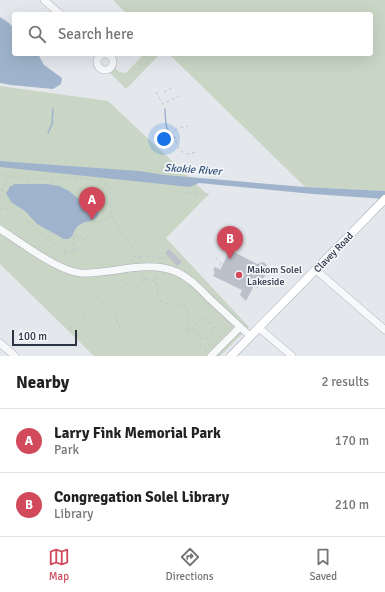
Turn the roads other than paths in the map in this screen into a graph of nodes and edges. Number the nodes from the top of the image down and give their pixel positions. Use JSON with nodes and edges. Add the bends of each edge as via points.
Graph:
{"nodes":[{"id":1,"x":49,"y":1,"type":"edge"},
{"id":2,"x":58,"y":12,"type":"edge"},
{"id":3,"x":383,"y":201,"type":"edge"},
{"id":4,"x":0,"y":229,"type":"edge"},
{"id":5,"x":316,"y":270,"type":"junction"},
{"id":6,"x":237,"y":328,"type":"junction"},
{"id":7,"x":259,"y":328,"type":"junction"},
{"id":8,"x":385,"y":330,"type":"edge"},
{"id":9,"x":250,"y":336,"type":"junction"},
{"id":10,"x":0,"y":343,"type":"edge"},
{"id":11,"x":208,"y":354,"type":"edge"},
{"id":12,"x":15,"y":356,"type":"edge"},
{"id":13,"x":231,"y":356,"type":"edge"},
{"id":14,"x":292,"y":356,"type":"edge"}],
"edges":[{"from":1,"to":2,"type":"street"},
{"from":3,"to":5,"type":"main road","name":"Clavey Road"},
{"from":4,"to":6,"type":"street","via":[[56,265],[80,273],[141,267],[177,272],[190,280]]},
{"from":5,"to":7,"type":"main road","name":"Clavey Road"},
{"from":5,"to":8,"type":"street"},
{"from":6,"to":9,"type":"street"},
{"from":6,"to":11,"type":"street"},
{"from":7,"to":9,"type":"main road","name":"Clavey Road"},
{"from":7,"to":14,"type":"street"},
{"from":9,"to":13,"type":"main road","name":"Clavey Road"},
{"from":10,"to":12,"type":"street"}]}
